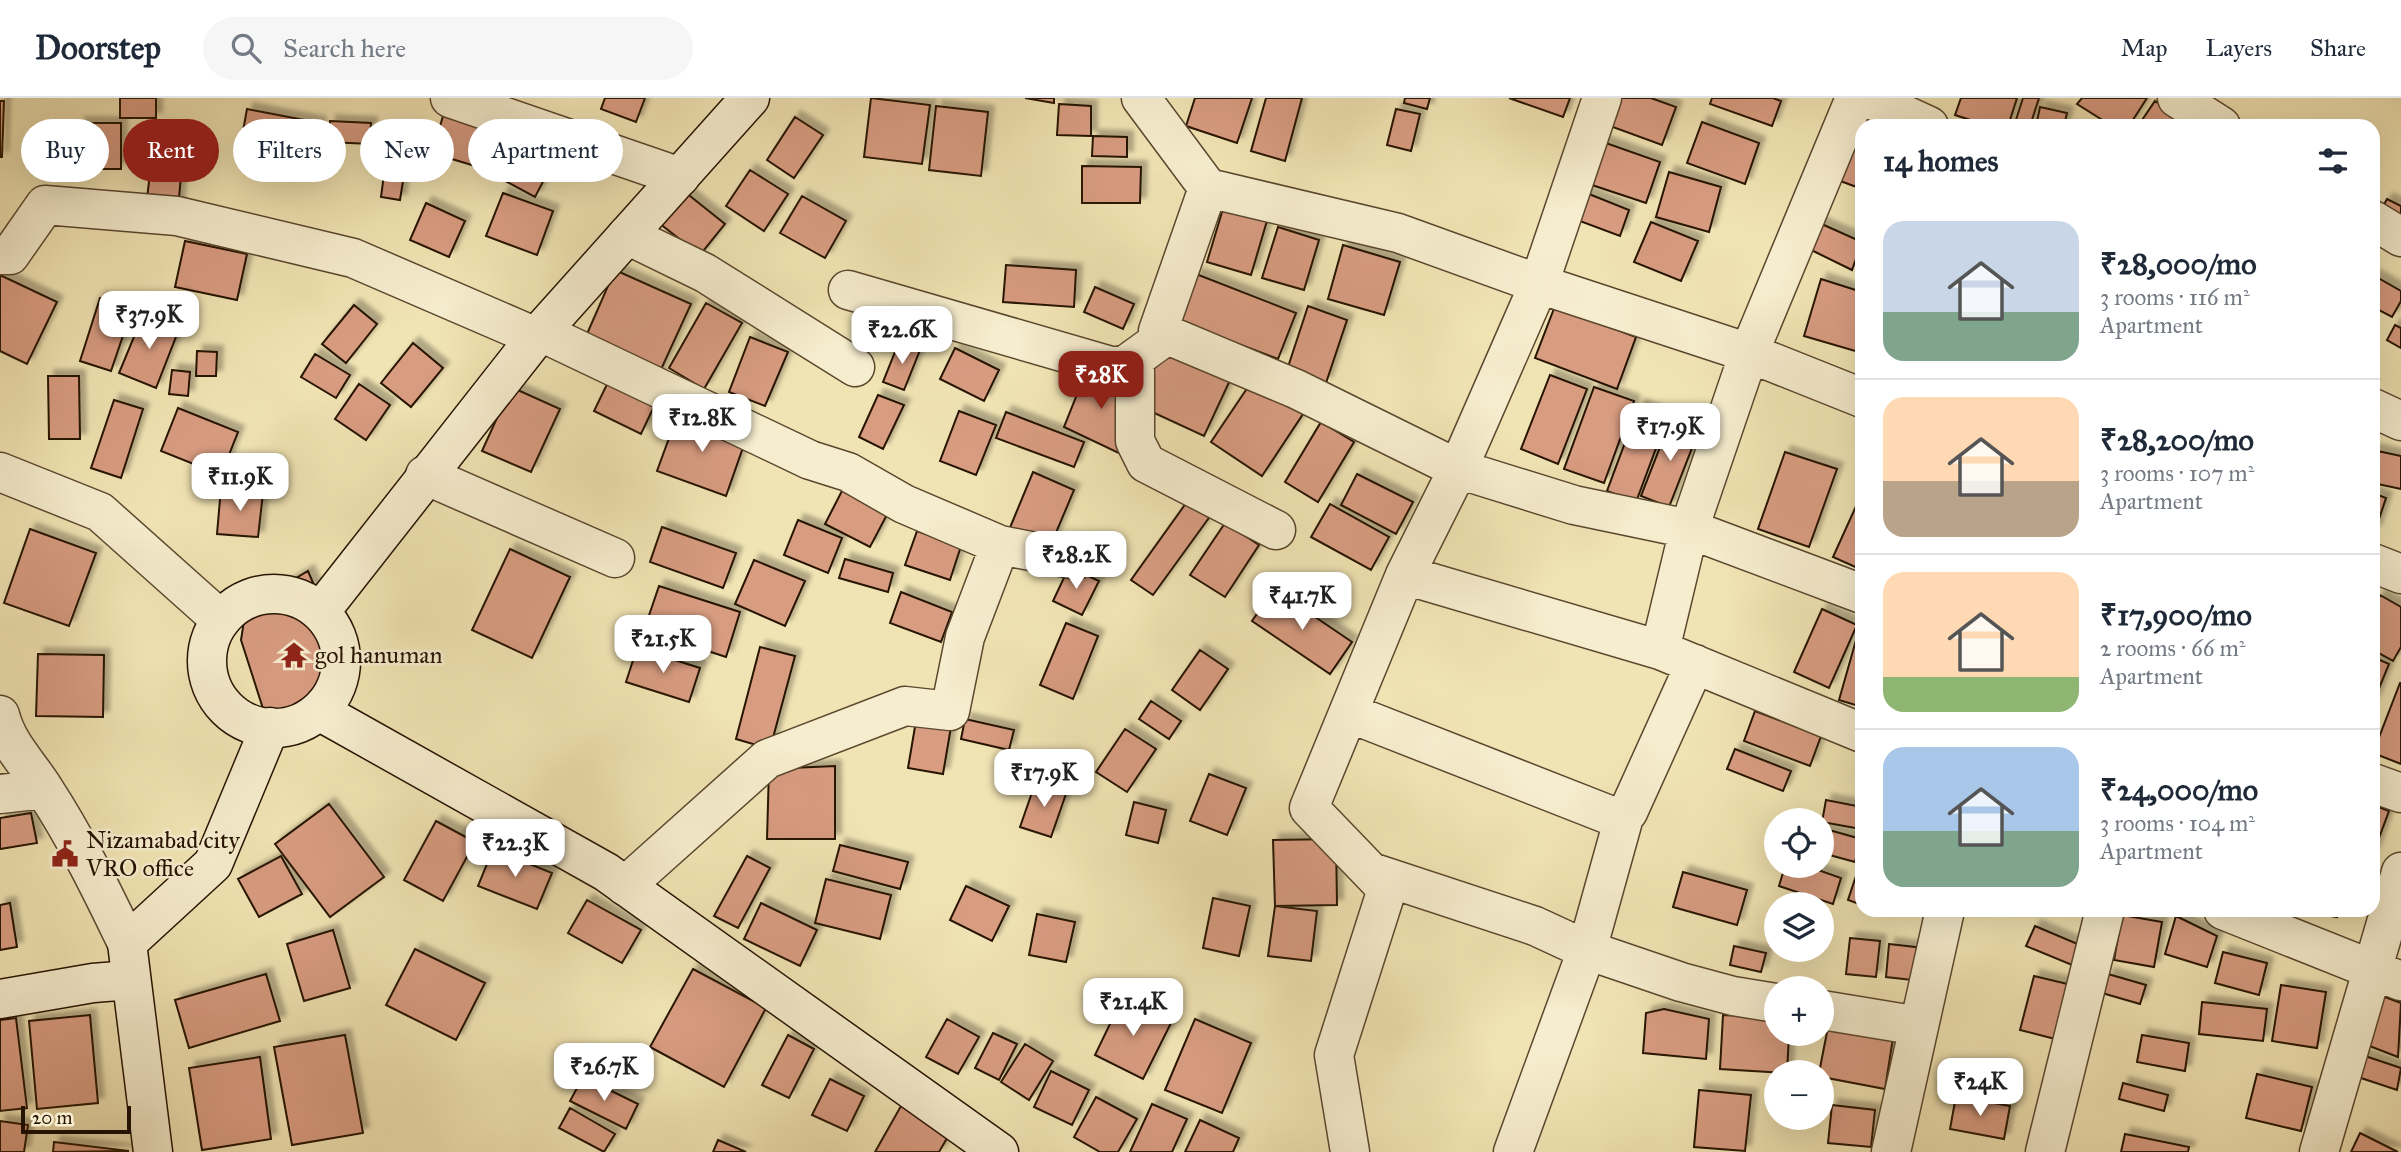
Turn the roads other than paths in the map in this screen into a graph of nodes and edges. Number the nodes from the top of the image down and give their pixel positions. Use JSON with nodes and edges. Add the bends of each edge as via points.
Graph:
{"nodes":[{"id":1,"x":450,"y":98,"type":"edge"},
{"id":2,"x":750,"y":98,"type":"edge"},
{"id":3,"x":1141,"y":98,"type":"edge"},
{"id":4,"x":1602,"y":98,"type":"edge"},
{"id":5,"x":1855,"y":98,"type":"edge"},
{"id":6,"x":1868,"y":98,"type":"edge"},
{"id":7,"x":2177,"y":98,"type":"edge"},
{"id":8,"x":1914,"y":119,"type":"edge"},
{"id":9,"x":2210,"y":119,"type":"edge"},
{"id":10,"x":680,"y":177,"type":"junction"},
{"id":11,"x":1208,"y":188,"type":"junction"},
{"id":12,"x":2380,"y":224,"type":"edge"},
{"id":13,"x":627,"y":235,"type":"junction"},
{"id":14,"x":2401,"y":237,"type":"edge"},
{"id":15,"x":0,"y":254,"type":"edge"},
{"id":16,"x":1539,"y":284,"type":"junction"},
{"id":17,"x":848,"y":290,"type":"dead end"},
{"id":18,"x":539,"y":335,"type":"junction"},
{"id":19,"x":1167,"y":335,"type":"junction"},
{"id":20,"x":1749,"y":353,"type":"junction"},
{"id":21,"x":1135,"y":358,"type":"junction"},
{"id":22,"x":855,"y":367,"type":"dead end"},
{"id":23,"x":1855,"y":395,"type":"edge"},
{"id":24,"x":2380,"y":411,"type":"edge"},
{"id":25,"x":2401,"y":421,"type":"edge"},
{"id":26,"x":1458,"y":469,"type":"junction"},
{"id":27,"x":0,"y":472,"type":"edge"},
{"id":28,"x":425,"y":475,"type":"junction"},
{"id":29,"x":1689,"y":529,"type":"junction"},
{"id":30,"x":1276,"y":530,"type":"dead end"},
{"id":31,"x":1000,"y":544,"type":"junction"},
{"id":32,"x":615,"y":558,"type":"dead end"},
{"id":33,"x":1076,"y":560,"type":"dead end"},
{"id":34,"x":2380,"y":566,"type":"edge"},
{"id":35,"x":2401,"y":574,"type":"edge"},
{"id":36,"x":1405,"y":575,"type":"junction"},
{"id":37,"x":1855,"y":591,"type":"edge"},
{"id":38,"x":320,"y":612,"type":"junction"},
{"id":39,"x":221,"y":620,"type":"junction"},
{"id":40,"x":1660,"y":650,"type":"junction"},
{"id":41,"x":1695,"y":664,"type":"junction"},
{"id":42,"x":319,"y":711,"type":"junction"},
{"id":43,"x":1349,"y":713,"type":"junction"},
{"id":44,"x":0,"y":715,"type":"edge"},
{"id":45,"x":270,"y":727,"type":"junction"},
{"id":46,"x":1855,"y":730,"type":"edge"},
{"id":47,"x":2380,"y":786,"type":"edge"},
{"id":48,"x":44,"y":789,"type":"junction"},
{"id":49,"x":2401,"y":793,"type":"edge"},
{"id":50,"x":0,"y":794,"type":"edge"},
{"id":51,"x":1624,"y":817,"type":"junction"},
{"id":52,"x":1371,"y":872,"type":"junction"},
{"id":53,"x":2401,"y":872,"type":"edge"},
{"id":54,"x":625,"y":886,"type":"junction"},
{"id":55,"x":1943,"y":917,"type":"edge"},
{"id":56,"x":2103,"y":917,"type":"edge"},
{"id":57,"x":2241,"y":917,"type":"edge"},
{"id":58,"x":127,"y":943,"type":"junction"},
{"id":59,"x":1587,"y":950,"type":"junction"},
{"id":60,"x":2387,"y":975,"type":"edge"},
{"id":61,"x":130,"y":980,"type":"junction"},
{"id":62,"x":0,"y":999,"type":"edge"},
{"id":63,"x":1764,"y":1001,"type":"edge"},
{"id":64,"x":1834,"y":1012,"type":"edge"},
{"id":65,"x":1919,"y":1026,"type":"junction"},
{"id":66,"x":153,"y":1152,"type":"edge"},
{"id":67,"x":999,"y":1152,"type":"edge"},
{"id":68,"x":1350,"y":1152,"type":"edge"},
{"id":69,"x":1513,"y":1152,"type":"edge"},
{"id":70,"x":1891,"y":1152,"type":"edge"},
{"id":71,"x":2045,"y":1152,"type":"edge"},
{"id":72,"x":2319,"y":1152,"type":"edge"}],
"edges":[{"from":1,"to":10,"type":"street"},
{"from":2,"to":10,"type":"street"},
{"from":3,"to":11,"type":"street"},
{"from":4,"to":16,"type":"street"},
{"from":5,"to":20,"type":"street"},
{"from":6,"to":8,"type":"street"},
{"from":7,"to":9,"type":"street"},
{"from":10,"to":13,"type":"street"},
{"from":11,"to":16,"type":"street","via":[[1398,233]]},
{"from":11,"to":19,"type":"street","via":[[1158,331]]},
{"from":12,"to":14,"type":"street"},
{"from":13,"to":18,"type":"street"},
{"from":13,"to":22,"type":"street","via":[[705,272]]},
{"from":15,"to":18,"type":"street","via":[[10,255],[46,205],[177,216],[353,258]]},
{"from":16,"to":20,"type":"street"},
{"from":16,"to":26,"type":"street"},
{"from":17,"to":21,"type":"street","via":[[1114,367]]},
{"from":18,"to":28,"type":"street"},
{"from":18,"to":31,"type":"street"},
{"from":19,"to":21,"type":"street"},
{"from":19,"to":26,"type":"street","via":[[1296,389]]},
{"from":20,"to":23,"type":"street"},
{"from":20,"to":29,"type":"street"},
{"from":21,"to":30,"type":"street","via":[[1135,441],[1146,463]]},
{"from":24,"to":25,"type":"street"},
{"from":26,"to":29,"type":"street","via":[[1573,505]]},
{"from":26,"to":36,"type":"street"},
{"from":27,"to":39,"type":"street","via":[[100,512]]},
{"from":28,"to":32,"type":"street"},
{"from":28,"to":38,"type":"street"},
{"from":29,"to":37,"type":"street"},
{"from":29,"to":40,"type":"street"},
{"from":31,"to":33,"type":"street"},
{"from":31,"to":54,"type":"street","via":[[965,637],[950,711],[905,706],[767,759]]},
{"from":34,"to":35,"type":"street"},
{"from":36,"to":40,"type":"street"},
{"from":36,"to":43,"type":"street"},
{"from":38,"to":39,"type":"street","via":[[302,600],[280,594],[257,596],[237,605]]},
{"from":38,"to":42,"type":"street","via":[[334,629],[341,673],[333,694]]},
{"from":39,"to":45,"type":"street","via":[[207,660],[210,681],[220,701],[236,716]]},
{"from":40,"to":41,"type":"street"},
{"from":41,"to":46,"type":"street"},
{"from":41,"to":51,"type":"street"},
{"from":42,"to":45,"type":"street","via":[[299,723]]},
{"from":42,"to":54,"type":"street"},
{"from":43,"to":51,"type":"street","via":[[1609,817]]},
{"from":43,"to":52,"type":"street","via":[[1309,808]]},
{"from":44,"to":48,"type":"street","via":[[17,752]]},
{"from":45,"to":58,"type":"street","via":[[213,864]]},
{"from":47,"to":49,"type":"street"},
{"from":48,"to":50,"type":"street"},
{"from":48,"to":58,"type":"street"},
{"from":51,"to":59,"type":"street"},
{"from":52,"to":59,"type":"street","via":[[1535,926]]},
{"from":52,"to":68,"type":"street","via":[[1387,889],[1334,1055]]},
{"from":53,"to":60,"type":"street"},
{"from":54,"to":67,"type":"street"},
{"from":55,"to":65,"type":"street"},
{"from":56,"to":71,"type":"street"},
{"from":57,"to":60,"type":"street"},
{"from":58,"to":61,"type":"street"},
{"from":59,"to":63,"type":"street","via":[[1681,982]]},
{"from":59,"to":69,"type":"street"},
{"from":60,"to":72,"type":"street"},
{"from":61,"to":62,"type":"street"},
{"from":61,"to":66,"type":"street"},
{"from":64,"to":65,"type":"street"},
{"from":65,"to":70,"type":"street"}]}
